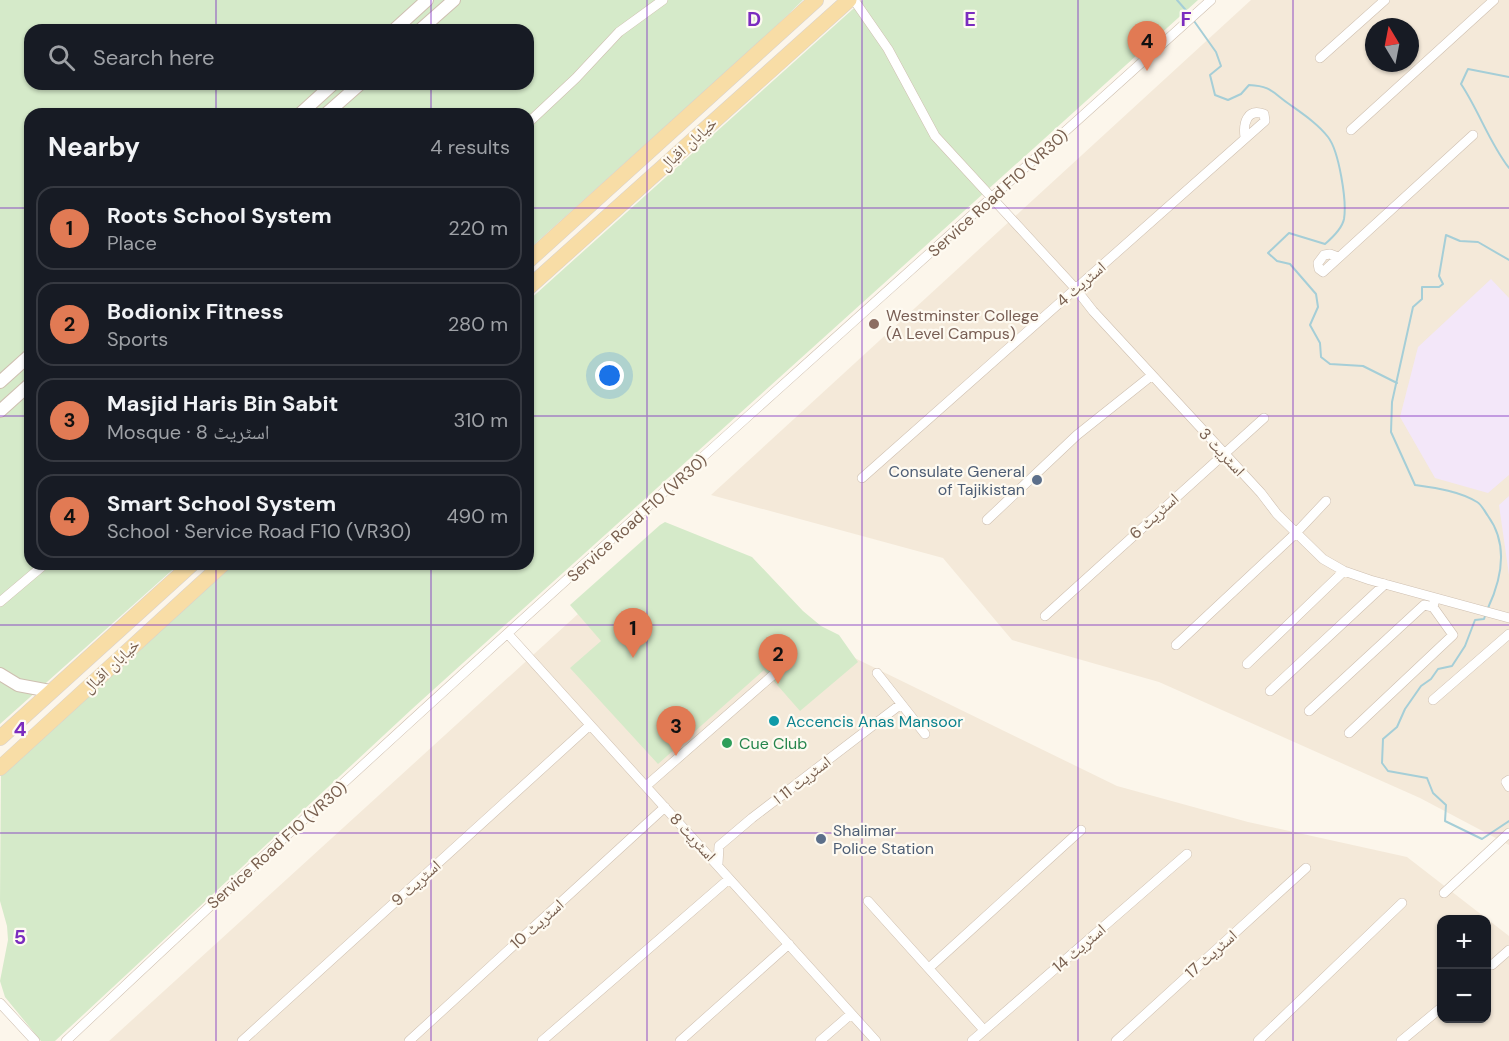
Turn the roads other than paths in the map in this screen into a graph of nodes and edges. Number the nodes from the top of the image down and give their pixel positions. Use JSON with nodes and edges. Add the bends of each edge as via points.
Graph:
{"nodes":[{"id":1,"x":427,"y":0,"type":"edge"},
{"id":2,"x":454,"y":0,"type":"edge"},
{"id":3,"x":663,"y":0,"type":"edge"},
{"id":4,"x":816,"y":0,"type":"edge"},
{"id":5,"x":849,"y":0,"type":"edge"},
{"id":6,"x":854,"y":0,"type":"edge"},
{"id":7,"x":1211,"y":0,"type":"edge"},
{"id":8,"x":1385,"y":0,"type":"edge"},
{"id":9,"x":1494,"y":0,"type":"edge"},
{"id":10,"x":401,"y":24,"type":"edge"},
{"id":11,"x":427,"y":24,"type":"edge"},
{"id":12,"x":1320,"y":58,"type":"dead end"},
{"id":13,"x":326,"y":90,"type":"edge"},
{"id":14,"x":353,"y":90,"type":"edge"},
{"id":15,"x":307,"y":108,"type":"edge"},
{"id":16,"x":333,"y":108,"type":"edge"},
{"id":17,"x":534,"y":117,"type":"edge"},
{"id":18,"x":1351,"y":130,"type":"dead end"},
{"id":19,"x":1473,"y":135,"type":"dead end"},
{"id":20,"x":1245,"y":137,"type":"dead end"},
{"id":21,"x":993,"y":198,"type":"junction"},
{"id":22,"x":534,"y":256,"type":"edge"},
{"id":23,"x":1338,"y":256,"type":"dead end"},
{"id":24,"x":534,"y":283,"type":"edge"},
{"id":25,"x":1075,"y":288,"type":"junction"},
{"id":26,"x":24,"y":360,"type":"edge"},
{"id":27,"x":1151,"y":376,"type":"junction"},
{"id":28,"x":0,"y":382,"type":"edge"},
{"id":29,"x":24,"y":389,"type":"edge"},
{"id":30,"x":0,"y":411,"type":"edge"},
{"id":31,"x":1264,"y":418,"type":"dead end"},
{"id":32,"x":1223,"y":453,"type":"junction"},
{"id":33,"x":862,"y":478,"type":"dead end"},
{"id":34,"x":1326,"y":501,"type":"dead end"},
{"id":35,"x":987,"y":520,"type":"dead end"},
{"id":36,"x":1295,"y":534,"type":"junction"},
{"id":37,"x":38,"y":570,"type":"edge"},
{"id":38,"x":185,"y":570,"type":"edge"},
{"id":39,"x":216,"y":570,"type":"edge"},
{"id":40,"x":1344,"y":571,"type":"junction"},
{"id":41,"x":1385,"y":584,"type":"junction"},
{"id":42,"x":0,"y":602,"type":"edge"},
{"id":43,"x":1434,"y":603,"type":"junction"},
{"id":44,"x":1045,"y":616,"type":"dead end"},
{"id":45,"x":1509,"y":618,"type":"edge"},
{"id":46,"x":508,"y":634,"type":"junction"},
{"id":47,"x":1509,"y":634,"type":"edge"},
{"id":48,"x":1176,"y":645,"type":"dead end"},
{"id":49,"x":1247,"y":664,"type":"dead end"},
{"id":50,"x":877,"y":673,"type":"dead end"},
{"id":51,"x":0,"y":674,"type":"edge"},
{"id":52,"x":773,"y":675,"type":"dead end"},
{"id":53,"x":50,"y":691,"type":"junction"},
{"id":54,"x":1270,"y":691,"type":"dead end"},
{"id":55,"x":1433,"y":700,"type":"dead end"},
{"id":56,"x":901,"y":704,"type":"junction"},
{"id":57,"x":1309,"y":711,"type":"dead end"},
{"id":58,"x":590,"y":725,"type":"junction"},
{"id":59,"x":1349,"y":733,"type":"dead end"},
{"id":60,"x":926,"y":734,"type":"dead end"},
{"id":61,"x":0,"y":736,"type":"edge"},
{"id":62,"x":0,"y":768,"type":"edge"},
{"id":63,"x":1509,"y":780,"type":"edge"},
{"id":64,"x":646,"y":786,"type":"junction"},
{"id":65,"x":1509,"y":787,"type":"edge"},
{"id":66,"x":665,"y":807,"type":"junction"},
{"id":67,"x":1081,"y":830,"type":"dead end"},
{"id":68,"x":1509,"y":833,"type":"edge"},
{"id":69,"x":1186,"y":854,"type":"dead end"},
{"id":70,"x":718,"y":864,"type":"junction"},
{"id":71,"x":1306,"y":868,"type":"dead end"},
{"id":72,"x":729,"y":879,"type":"junction"},
{"id":73,"x":1444,"y":893,"type":"dead end"},
{"id":74,"x":868,"y":901,"type":"dead end"},
{"id":75,"x":1402,"y":903,"type":"dead end"},
{"id":76,"x":789,"y":944,"type":"junction"},
{"id":77,"x":1509,"y":950,"type":"edge"},
{"id":78,"x":1492,"y":964,"type":"dead end"},
{"id":79,"x":929,"y":968,"type":"junction"},
{"id":80,"x":0,"y":1003,"type":"edge"},
{"id":81,"x":1437,"y":1011,"type":"edge"},
{"id":82,"x":851,"y":1014,"type":"junction"},
{"id":83,"x":984,"y":1030,"type":"junction"},
{"id":84,"x":35,"y":1041,"type":"edge"},
{"id":85,"x":66,"y":1041,"type":"edge"},
{"id":86,"x":242,"y":1041,"type":"edge"},
{"id":87,"x":409,"y":1041,"type":"edge"},
{"id":88,"x":542,"y":1041,"type":"edge"},
{"id":89,"x":680,"y":1041,"type":"edge"},
{"id":90,"x":820,"y":1041,"type":"edge"},
{"id":91,"x":876,"y":1041,"type":"edge"},
{"id":92,"x":972,"y":1041,"type":"edge"},
{"id":93,"x":1116,"y":1041,"type":"edge"},
{"id":94,"x":1258,"y":1041,"type":"edge"},
{"id":95,"x":1401,"y":1041,"type":"edge"}],
"edges":[{"from":1,"to":10,"type":"street"},
{"from":2,"to":11,"type":"street"},
{"from":3,"to":17,"type":"street","via":[[620,32]]},
{"from":4,"to":22,"type":"main road","name":"خیابان اقبال"},
{"from":5,"to":24,"type":"main road","name":"خیابان اقبال"},
{"from":6,"to":21,"type":"street","name":"اسٹریٹ 3","via":[[888,49],[935,136]]},
{"from":7,"to":21,"type":"street","name":"Service Road F10 (VR30)"},
{"from":8,"to":12,"type":"street"},
{"from":9,"to":18,"type":"street"},
{"from":13,"to":15,"type":"street"},
{"from":14,"to":16,"type":"street"},
{"from":19,"to":23,"type":"street","via":[[1323,272],[1319,269],[1324,255]]},
{"from":20,"to":25,"type":"street","name":"اسٹریٹ 4","via":[[1246,117],[1264,114],[1265,121]]},
{"from":21,"to":25,"type":"street","name":"اسٹریٹ 3"},
{"from":21,"to":46,"type":"street","name":"Service Road F10 (VR30)"},
{"from":25,"to":27,"type":"street","name":"اسٹریٹ 3"},
{"from":25,"to":33,"type":"street","name":"اسٹریٹ 4"},
{"from":26,"to":28,"type":"street"},
{"from":27,"to":32,"type":"street","name":"اسٹریٹ 3"},
{"from":27,"to":35,"type":"street","via":[[1077,435]]},
{"from":29,"to":30,"type":"street"},
{"from":31,"to":32,"type":"street","name":"اسٹریٹ 6"},
{"from":32,"to":36,"type":"street","name":"اسٹریٹ 3"},
{"from":32,"to":44,"type":"street","name":"اسٹریٹ 6"},
{"from":34,"to":36,"type":"street"},
{"from":36,"to":40,"type":"street","name":"اسٹریٹ 3","via":[[1323,559]]},
{"from":36,"to":48,"type":"street"},
{"from":37,"to":42,"type":"street"},
{"from":38,"to":53,"type":"main road","name":"خیابان اقبال"},
{"from":39,"to":62,"type":"main road","name":"خیابان اقبال"},
{"from":40,"to":41,"type":"street","name":"اسٹریٹ 3"},
{"from":40,"to":49,"type":"street"},
{"from":41,"to":43,"type":"street","name":"اسٹریٹ 3"},
{"from":41,"to":54,"type":"street"},
{"from":43,"to":45,"type":"street","name":"اسٹریٹ 3"},
{"from":43,"to":57,"type":"street","via":[[1424,604]]},
{"from":43,"to":59,"type":"street","via":[[1453,635]]},
{"from":46,"to":58,"type":"street","name":"اسٹریٹ 8"},
{"from":46,"to":85,"type":"street","name":"Service Road F10 (VR30)"},
{"from":47,"to":55,"type":"street"},
{"from":50,"to":56,"type":"street"},
{"from":51,"to":53,"type":"street","via":[[18,685]]},
{"from":52,"to":64,"type":"street"},
{"from":53,"to":61,"type":"main road","name":"خیابان اقبال"},
{"from":56,"to":60,"type":"street"},
{"from":56,"to":70,"type":"street","name":"اسٹریٹ 11 ا","via":[[718,846]]},
{"from":58,"to":64,"type":"street","name":"اسٹریٹ 8"},
{"from":58,"to":86,"type":"street","name":"اسٹریٹ 9"},
{"from":63,"to":65,"type":"street"},
{"from":64,"to":66,"type":"street","name":"اسٹریٹ 8"},
{"from":66,"to":70,"type":"street","name":"اسٹریٹ 8"},
{"from":66,"to":87,"type":"street","name":"اسٹریٹ 10"},
{"from":67,"to":79,"type":"street"},
{"from":68,"to":73,"type":"street"},
{"from":69,"to":83,"type":"street","name":"اسٹریٹ 14"},
{"from":70,"to":72,"type":"street","name":"اسٹریٹ 8"},
{"from":71,"to":93,"type":"street","name":"اسٹریٹ 17"},
{"from":72,"to":76,"type":"street","name":"اسٹریٹ 8"},
{"from":72,"to":88,"type":"street"},
{"from":74,"to":79,"type":"street"},
{"from":75,"to":94,"type":"street"},
{"from":76,"to":82,"type":"street","name":"اسٹریٹ 8"},
{"from":76,"to":89,"type":"street"},
{"from":77,"to":78,"type":"street"},
{"from":79,"to":83,"type":"street"},
{"from":80,"to":84,"type":"street"},
{"from":81,"to":95,"type":"street"},
{"from":82,"to":90,"type":"street"},
{"from":82,"to":91,"type":"street","name":"اسٹریٹ 8"},
{"from":83,"to":92,"type":"street","name":"اسٹریٹ 14"}]}
